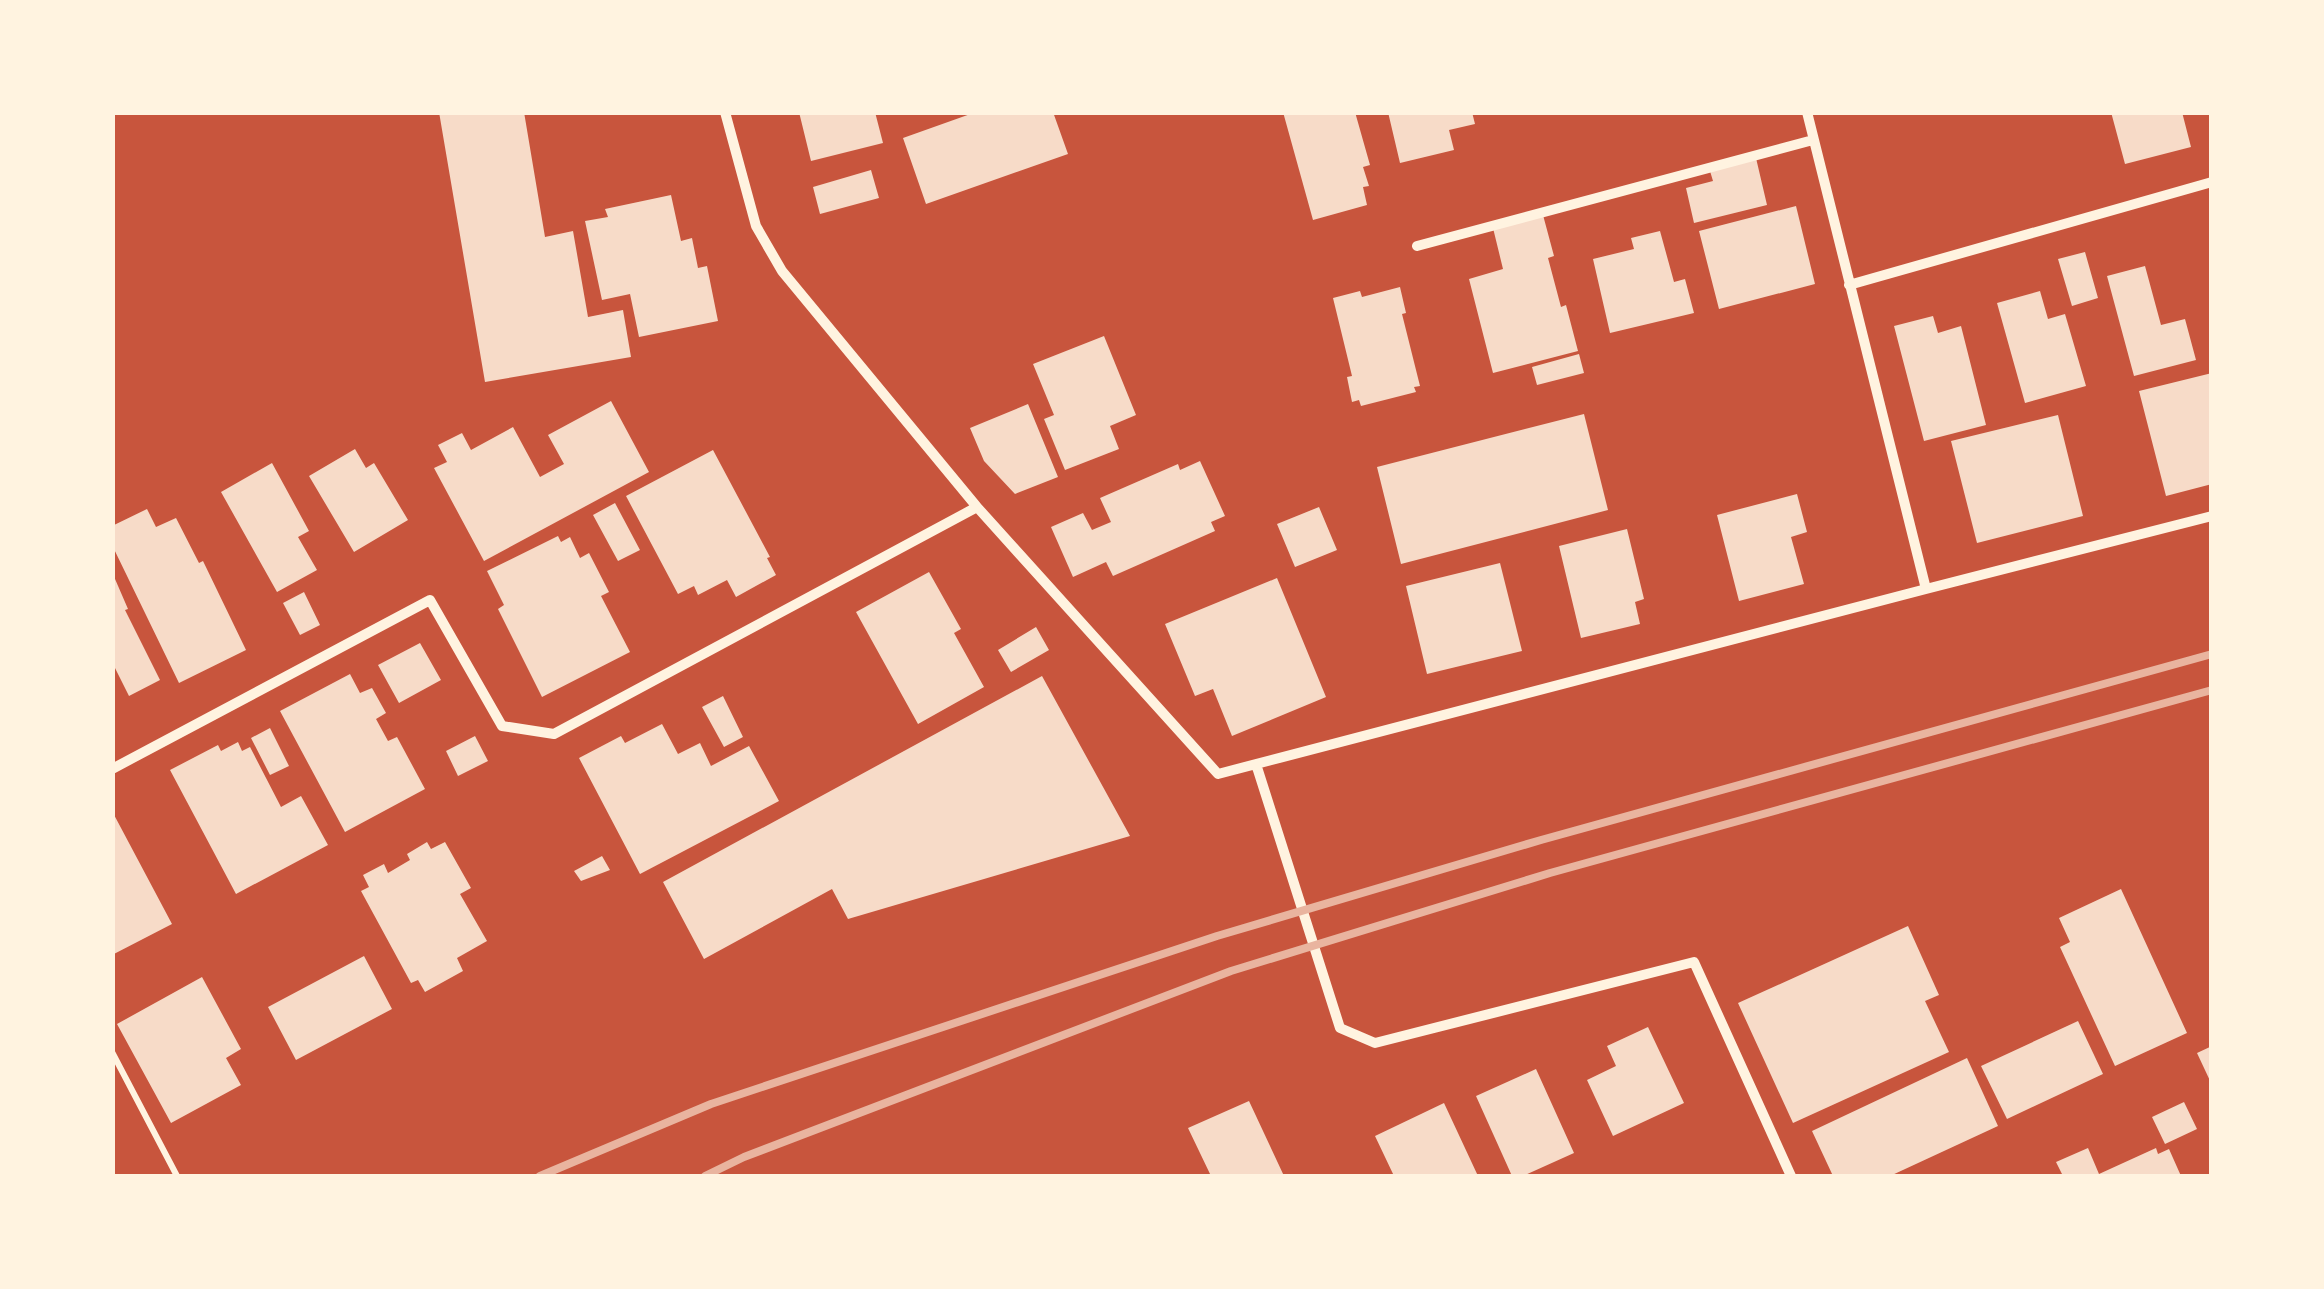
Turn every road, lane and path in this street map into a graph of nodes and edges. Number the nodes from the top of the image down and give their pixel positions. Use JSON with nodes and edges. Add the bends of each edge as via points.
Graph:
{"nodes":[{"id":1,"x":725,"y":112,"type":"edge"},
{"id":2,"x":1807,"y":112,"type":"edge"},
{"id":3,"x":1813,"y":140,"type":"junction"},
{"id":4,"x":2212,"y":182,"type":"edge"},
{"id":5,"x":1417,"y":246,"type":"dead end"},
{"id":6,"x":1849,"y":286,"type":"junction"},
{"id":7,"x":977,"y":506,"type":"junction"},
{"id":8,"x":2212,"y":516,"type":"edge"},
{"id":9,"x":1926,"y":590,"type":"junction"},
{"id":10,"x":1256,"y":764,"type":"junction"},
{"id":11,"x":112,"y":769,"type":"edge"},
{"id":12,"x":112,"y":1052,"type":"edge"},
{"id":13,"x":178,"y":1176,"type":"edge"},
{"id":14,"x":1791,"y":1176,"type":"edge"}],
"edges":[{"from":1,"to":7,"type":"street","via":[[756,226],[782,270]]},
{"from":2,"to":3,"type":"street"},
{"from":3,"to":5,"type":"street"},
{"from":3,"to":6,"type":"street"},
{"from":4,"to":6,"type":"street"},
{"from":6,"to":9,"type":"street"},
{"from":7,"to":10,"type":"street","via":[[1218,774]]},
{"from":7,"to":11,"type":"street","via":[[554,734],[502,726],[430,600]]},
{"from":8,"to":9,"type":"street"},
{"from":9,"to":10,"type":"street"},
{"from":10,"to":14,"type":"street","via":[[1340,1028],[1376,1042],[1694,962]]},
{"from":12,"to":13,"type":"path"}]}
